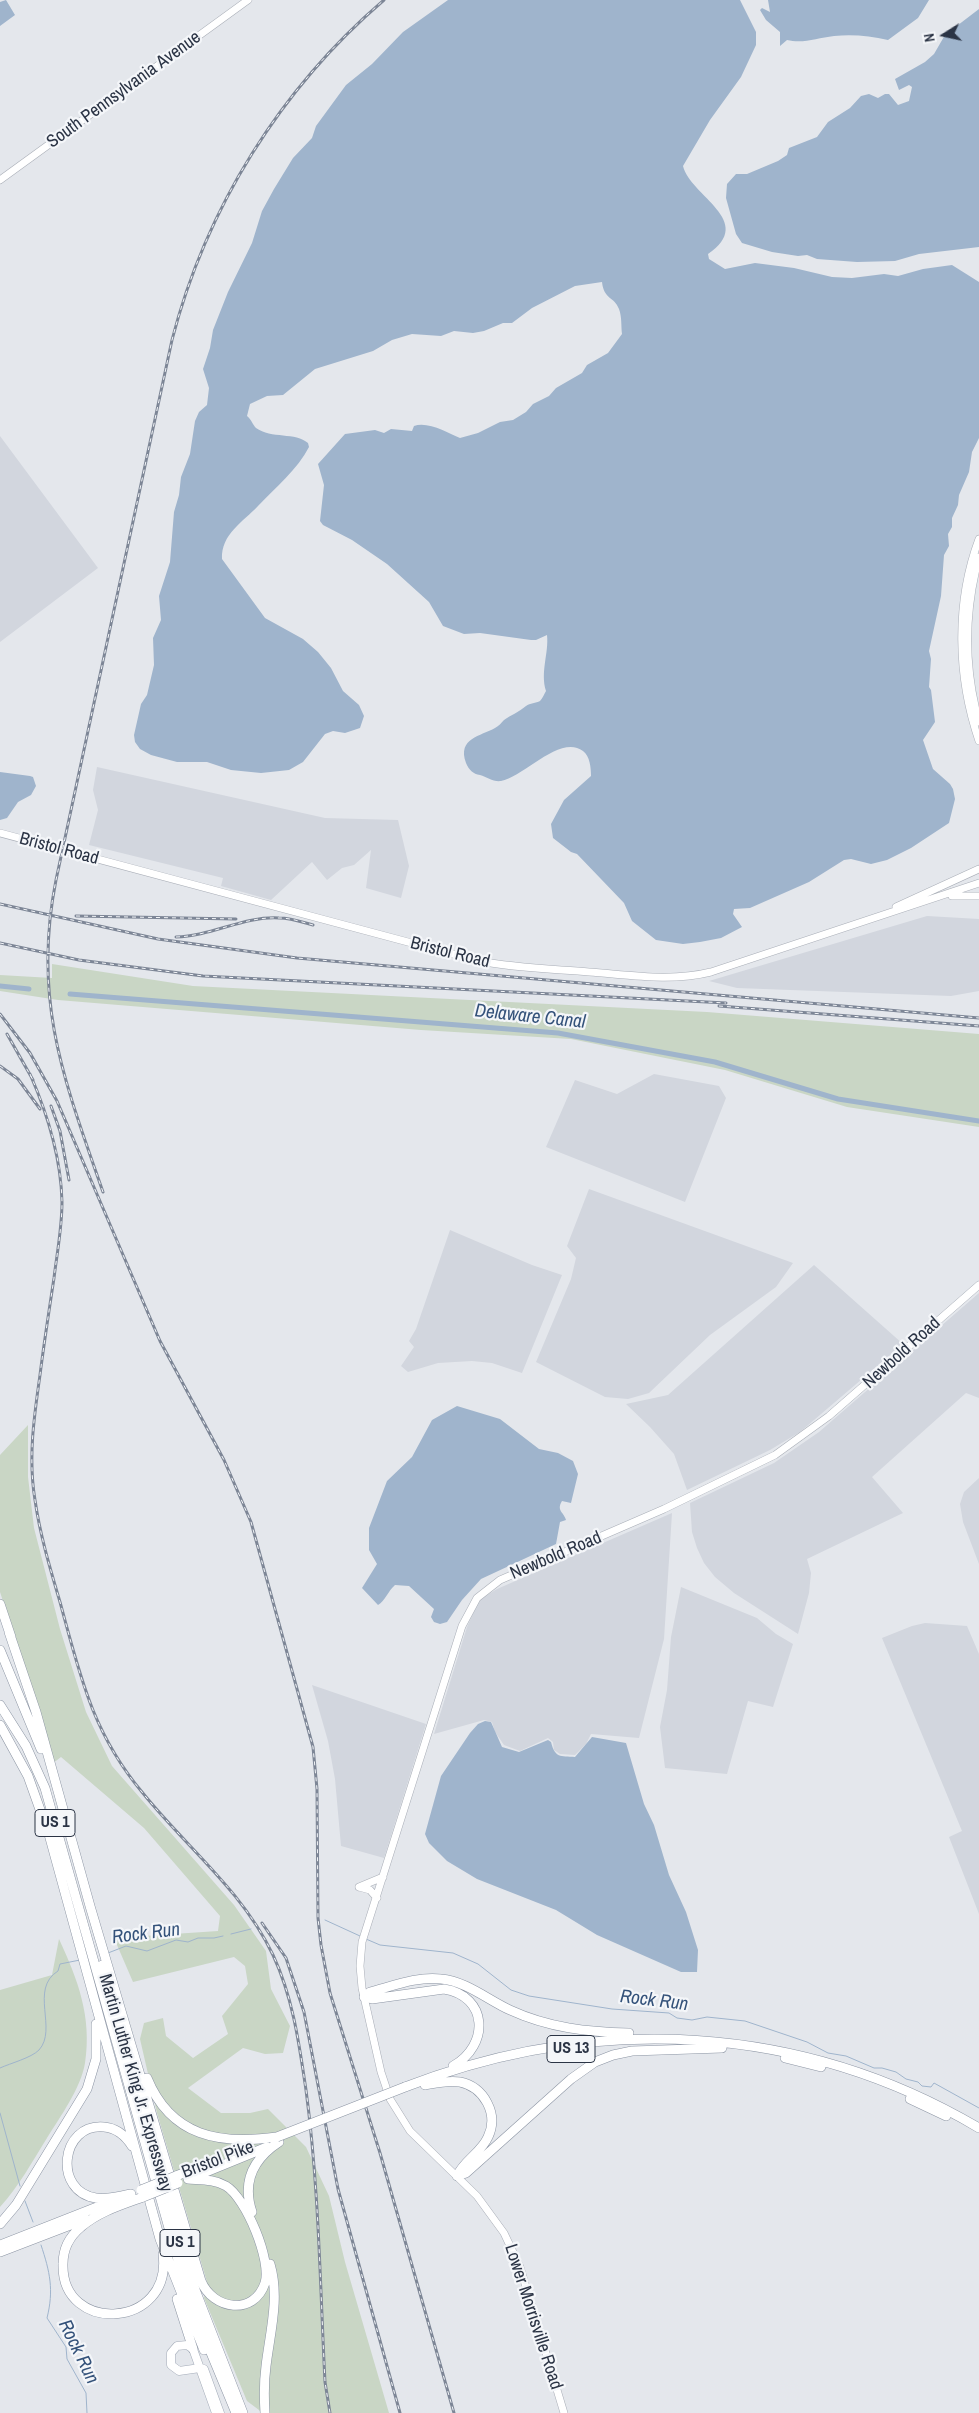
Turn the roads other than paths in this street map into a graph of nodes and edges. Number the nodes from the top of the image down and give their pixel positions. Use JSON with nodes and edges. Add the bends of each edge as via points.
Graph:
{"nodes":[{"id":1,"x":248,"y":0,"type":"edge"},
{"id":2,"x":0,"y":180,"type":"edge"},
{"id":3,"x":979,"y":539,"type":"edge"},
{"id":4,"x":979,"y":557,"type":"edge"},
{"id":5,"x":979,"y":722,"type":"edge"},
{"id":6,"x":979,"y":741,"type":"edge"},
{"id":7,"x":0,"y":833,"type":"edge"},
{"id":8,"x":979,"y":868,"type":"edge"},
{"id":9,"x":979,"y":881,"type":"edge"},
{"id":10,"x":979,"y":896,"type":"edge"},
{"id":11,"x":903,"y":909,"type":"junction"},
{"id":12,"x":882,"y":916,"type":"junction"},
{"id":13,"x":979,"y":1284,"type":"edge"},
{"id":14,"x":0,"y":1604,"type":"edge"},
{"id":15,"x":9,"y":1632,"type":"junction"},
{"id":16,"x":0,"y":1650,"type":"edge"},
{"id":17,"x":0,"y":1705,"type":"edge"},
{"id":18,"x":0,"y":1725,"type":"edge"},
{"id":19,"x":41,"y":1749,"type":"junction"},
{"id":20,"x":383,"y":1877,"type":"junction"},
{"id":21,"x":377,"y":1898,"type":"junction"},
{"id":22,"x":91,"y":1949,"type":"junction"},
{"id":23,"x":96,"y":1967,"type":"junction"},
{"id":24,"x":91,"y":1992,"type":"junction"},
{"id":25,"x":364,"y":1997,"type":"junction"},
{"id":26,"x":129,"y":2031,"type":"junction"},
{"id":27,"x":689,"y":2039,"type":"junction"},
{"id":28,"x":722,"y":2048,"type":"junction"},
{"id":29,"x":439,"y":2074,"type":"junction"},
{"id":30,"x":425,"y":2085,"type":"junction"},
{"id":31,"x":406,"y":2089,"type":"junction"},
{"id":32,"x":979,"y":2128,"type":"edge"},
{"id":33,"x":979,"y":2135,"type":"edge"},
{"id":34,"x":278,"y":2140,"type":"junction"},
{"id":35,"x":137,"y":2157,"type":"junction"},
{"id":36,"x":457,"y":2176,"type":"junction"},
{"id":37,"x":188,"y":2179,"type":"junction"},
{"id":38,"x":177,"y":2180,"type":"junction"},
{"id":39,"x":131,"y":2194,"type":"junction"},
{"id":40,"x":142,"y":2194,"type":"junction"},
{"id":41,"x":98,"y":2215,"type":"junction"},
{"id":42,"x":0,"y":2224,"type":"edge"},
{"id":43,"x":160,"y":2239,"type":"junction"},
{"id":44,"x":0,"y":2245,"type":"edge"},
{"id":45,"x":0,"y":2252,"type":"edge"},
{"id":46,"x":168,"y":2260,"type":"junction"},
{"id":47,"x":193,"y":2349,"type":"junction"},
{"id":48,"x":200,"y":2368,"type":"junction"},
{"id":49,"x":216,"y":2413,"type":"edge"},
{"id":50,"x":220,"y":2413,"type":"edge"},
{"id":51,"x":236,"y":2413,"type":"edge"},
{"id":52,"x":243,"y":2413,"type":"edge"},
{"id":53,"x":265,"y":2413,"type":"edge"},
{"id":54,"x":564,"y":2413,"type":"edge"}],
"edges":[{"from":1,"to":2,"type":"main road","name":"South Pennsylvania Avenue"},
{"from":3,"to":6,"type":"main road","via":[[966,589],[962,640],[966,691]]},
{"from":4,"to":5,"type":"main road","via":[[970,597],[967,640],[970,683]]},
{"from":7,"to":12,"type":"main road","name":"Bristol Road","via":[[479,961],[517,967],[659,978],[688,977]]},
{"from":8,"to":12,"type":"main road"},
{"from":9,"to":11,"type":"main road"},
{"from":10,"to":11,"type":"main road","via":[[953,896]]},
{"from":11,"to":12,"type":"main road","name":"Bristol Road"},
{"from":13,"to":20,"type":"main road","name":"Newbold Road","via":[[829,1416],[775,1455],[664,1509],[500,1580],[483,1592],[472,1604],[462,1626]]},
{"from":14,"to":15,"type":"highway","number":"US 1"},
{"from":15,"to":19,"type":"highway","number":"US 1"},
{"from":15,"to":22,"type":"highway","via":[[36,1712]]},
{"from":16,"to":19,"type":"highway"},
{"from":17,"to":22,"type":"highway","number":"US 1","via":[[26,1746],[43,1783]]},
{"from":18,"to":22,"type":"highway","via":[[23,1766]]},
{"from":19,"to":22,"type":"highway","number":"US 1"},
{"from":20,"to":21,"type":"main road","name":"Newbold Road"},
{"from":20,"to":21,"type":"main road","via":[[359,1887],[370,1890]]},
{"from":21,"to":25,"type":"main road","name":"Newbold Road","via":[[362,1942],[360,1966]]},
{"from":22,"to":23,"type":"highway"},
{"from":22,"to":23,"type":"highway"},
{"from":23,"to":24,"type":"highway"},
{"from":23,"to":26,"type":"highway"},
{"from":23,"to":51,"type":"highway","name":"Martin Luther King Jr. Expressway","number":"US 1","via":[[186,2284]]},
{"from":23,"to":52,"type":"highway","name":"Martin Luther King Jr. Expressway","number":"US 1","via":[[208,2329]]},
{"from":24,"to":35,"type":"highway"},
{"from":24,"to":42,"type":"highway","via":[[97,2039],[90,2082],[16,2205]]},
{"from":25,"to":27,"type":"highway","via":[[370,1992],[420,1980],[440,1979],[459,1983],[510,2010],[548,2024],[584,2031]]},
{"from":25,"to":29,"type":"highway","via":[[372,1999],[444,1989],[458,1993],[468,2001],[479,2022],[477,2042],[467,2057]]},
{"from":25,"to":36,"type":"main road","name":"Lower Morrisville Road","via":[[383,2078],[395,2109],[414,2135]]},
{"from":26,"to":34,"type":"highway","via":[[153,2092],[166,2110],[184,2125],[205,2135],[227,2140]]},
{"from":26,"to":37,"type":"highway","via":[[203,2285],[210,2296],[222,2303],[247,2303],[262,2289],[267,2271],[246,2208],[236,2194],[222,2184]]},
{"from":27,"to":29,"type":"highway","number":"US 13","via":[[571,2043],[504,2055]]},
{"from":27,"to":32,"type":"highway","number":"US 13","via":[[773,2050],[838,2066],[917,2095]]},
{"from":28,"to":30,"type":"highway","number":"US 13","via":[[638,2044],[572,2049],[497,2063]]},
{"from":28,"to":33,"type":"highway","number":"US 13","via":[[788,2059],[852,2077],[914,2101]]},
{"from":28,"to":36,"type":"highway","via":[[632,2051],[602,2059],[577,2074],[466,2173]]},
{"from":29,"to":31,"type":"highway","number":"US 13"},
{"from":30,"to":31,"type":"highway","number":"US 13"},
{"from":30,"to":36,"type":"highway","via":[[463,2083],[479,2092],[489,2105],[492,2117],[490,2134]]},
{"from":31,"to":34,"type":"highway","number":"US 13","bridge":true},
{"from":34,"to":37,"type":"highway","number":"US 13"},
{"from":34,"to":38,"type":"highway","name":"Bristol Pike","number":"US 13"},
{"from":34,"to":53,"type":"highway","via":[[257,2161],[248,2187],[250,2206],[275,2287],[265,2374]]},
{"from":35,"to":39,"type":"highway","via":[[122,2134],[102,2127],[88,2129],[76,2137],[66,2158],[70,2179],[82,2193],[102,2198]]},
{"from":35,"to":43,"type":"highway"},
{"from":36,"to":54,"type":"main road","name":"Lower Morrisville Road","via":[[487,2207],[512,2247]]},
{"from":37,"to":38,"type":"highway","number":"US 13"},
{"from":38,"to":40,"type":"highway","name":"Bristol Pike","number":"US 13","bridge":true},
{"from":39,"to":40,"type":"highway","name":"Bristol Pike","number":"US 13"},
{"from":39,"to":44,"type":"highway"},
{"from":40,"to":41,"type":"highway","number":"US 13"},
{"from":41,"to":43,"type":"highway","via":[[72,2236],[63,2262],[64,2278],[71,2293],[83,2306],[94,2311],[111,2315],[127,2312],[151,2297],[162,2274]]},
{"from":41,"to":45,"type":"highway"},
{"from":43,"to":46,"type":"highway"},
{"from":46,"to":47,"type":"highway"},
{"from":46,"to":51,"type":"highway","via":[[201,2344]]},
{"from":47,"to":48,"type":"main road"},
{"from":47,"to":48,"type":"main road","via":[[187,2345],[177,2346],[171,2353],[170,2362],[179,2371]]},
{"from":48,"to":49,"type":"main road"},
{"from":48,"to":50,"type":"main road","via":[[207,2373]]}]}
